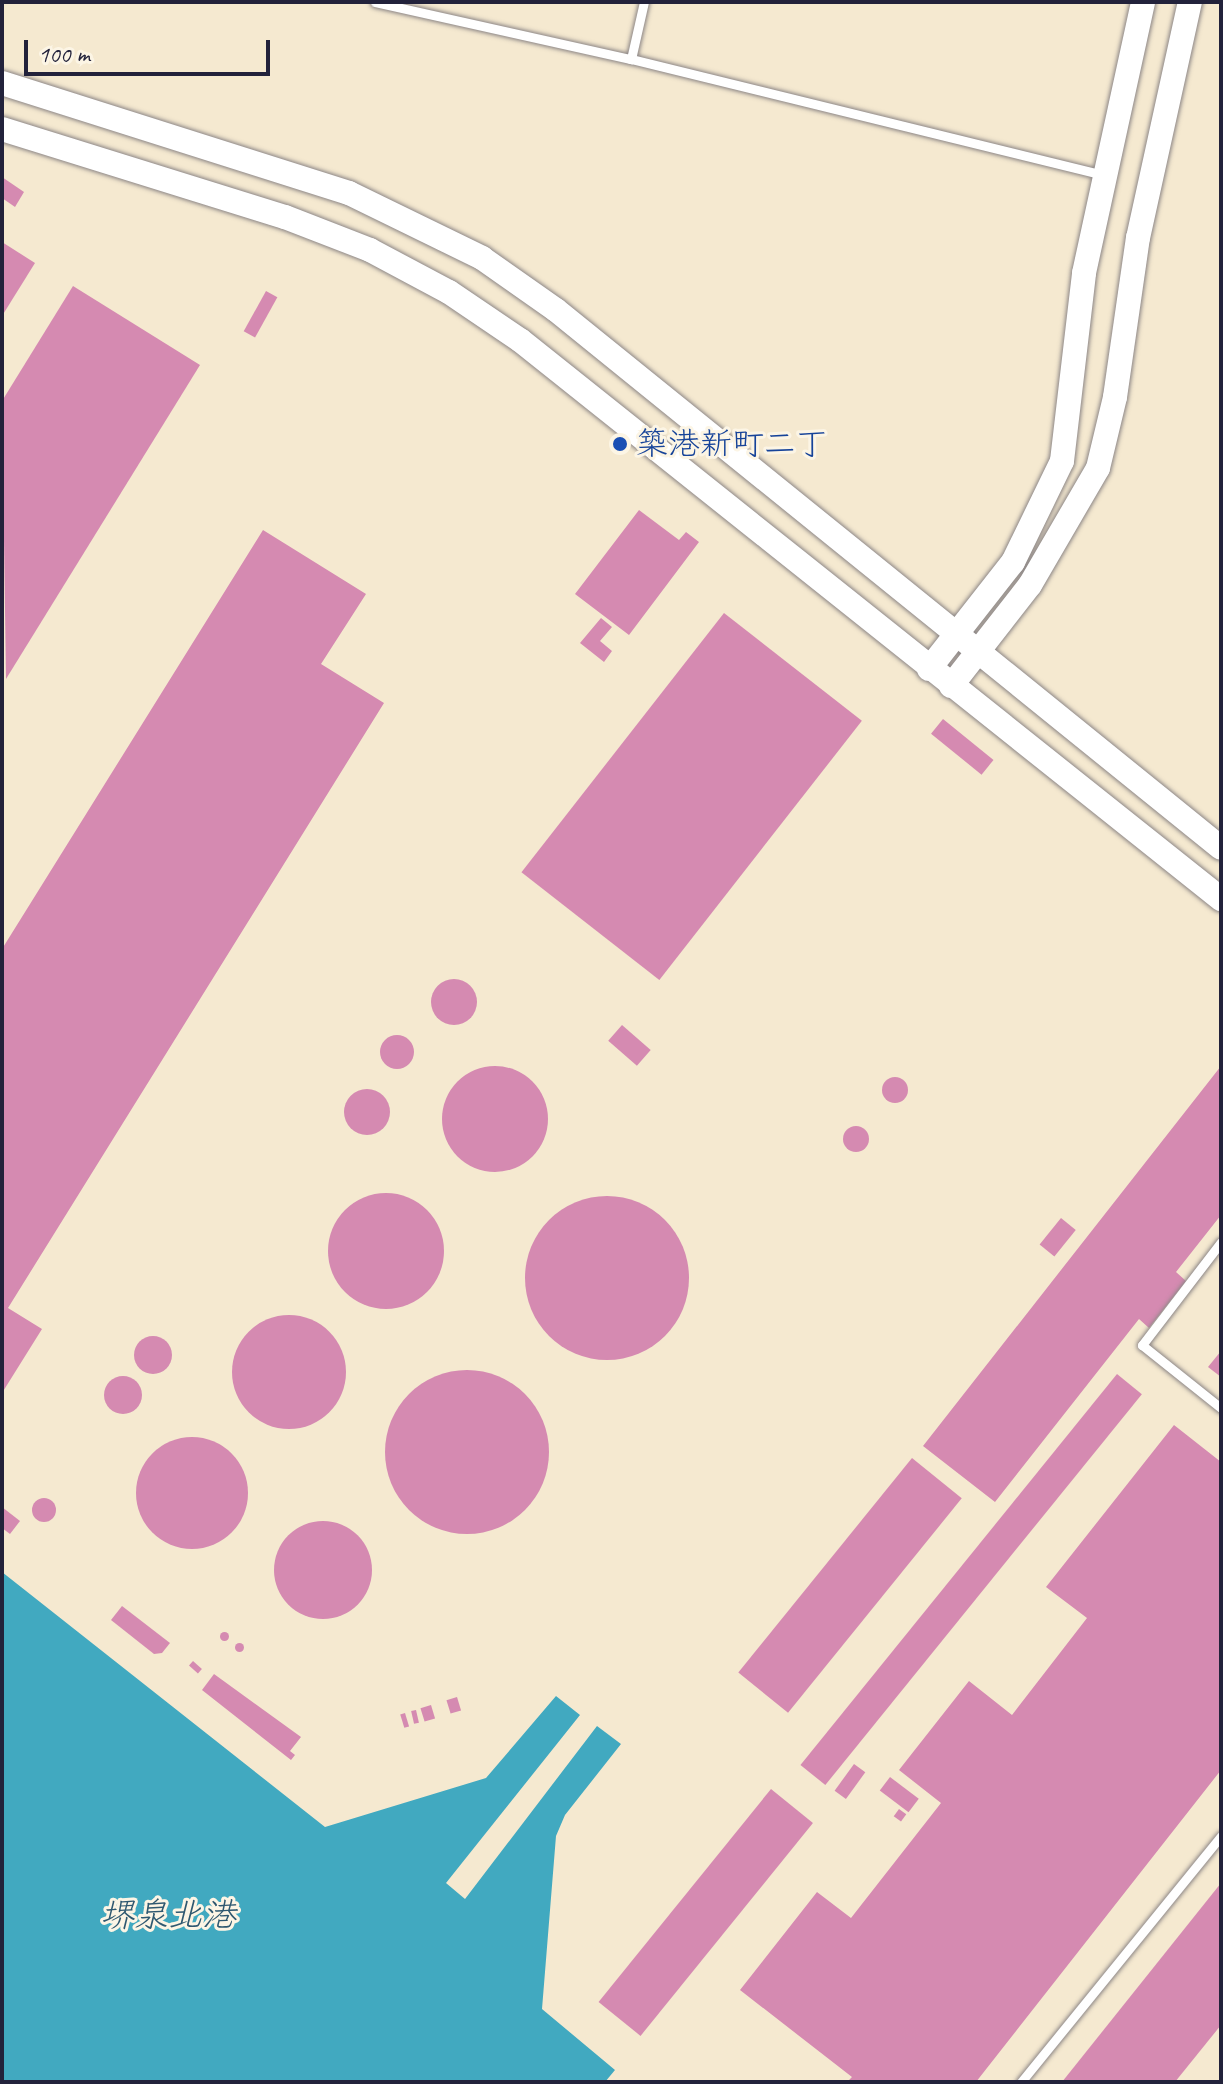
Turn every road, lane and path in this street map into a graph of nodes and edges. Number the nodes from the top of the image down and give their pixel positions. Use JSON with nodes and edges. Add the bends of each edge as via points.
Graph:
{"nodes":[{"id":1,"x":375,"y":2,"type":"edge"},
{"id":2,"x":644,"y":2,"type":"edge"},
{"id":3,"x":1143,"y":2,"type":"edge"},
{"id":4,"x":1190,"y":2,"type":"edge"},
{"id":5,"x":631,"y":59,"type":"junction"},
{"id":6,"x":2,"y":83,"type":"edge"},
{"id":7,"x":2,"y":129,"type":"edge"},
{"id":8,"x":1105,"y":175,"type":"junction"},
{"id":9,"x":956,"y":633,"type":"junction"},
{"id":10,"x":979,"y":651,"type":"junction"},
{"id":11,"x":929,"y":669,"type":"junction"},
{"id":12,"x":951,"y":686,"type":"junction"},
{"id":13,"x":1221,"y":848,"type":"edge"},
{"id":14,"x":1221,"y":899,"type":"edge"},
{"id":15,"x":1221,"y":1242,"type":"edge"},
{"id":16,"x":1221,"y":1408,"type":"edge"},
{"id":17,"x":1221,"y":1836,"type":"edge"},
{"id":18,"x":1021,"y":2082,"type":"edge"}],
"edges":[{"from":1,"to":5,"type":"lane"},
{"from":2,"to":5,"type":"lane"},
{"from":3,"to":8,"type":"street"},
{"from":4,"to":10,"type":"street","via":[[1146,197],[1115,397],[1098,468],[1046,561]]},
{"from":5,"to":8,"type":"lane"},
{"from":6,"to":9,"type":"street","via":[[349,193],[482,258],[556,310]]},
{"from":7,"to":11,"type":"street","via":[[285,217],[411,269],[520,340]]},
{"from":8,"to":9,"type":"street","via":[[1084,273],[1062,461],[1013,562]]},
{"from":9,"to":10,"type":"street"},
{"from":9,"to":11,"type":"street"},
{"from":10,"to":12,"type":"street"},
{"from":10,"to":13,"type":"street"},
{"from":11,"to":12,"type":"street"},
{"from":12,"to":14,"type":"street"},
{"from":15,"to":16,"type":"lane","via":[[1142,1345]]},
{"from":17,"to":18,"type":"lane"}]}
